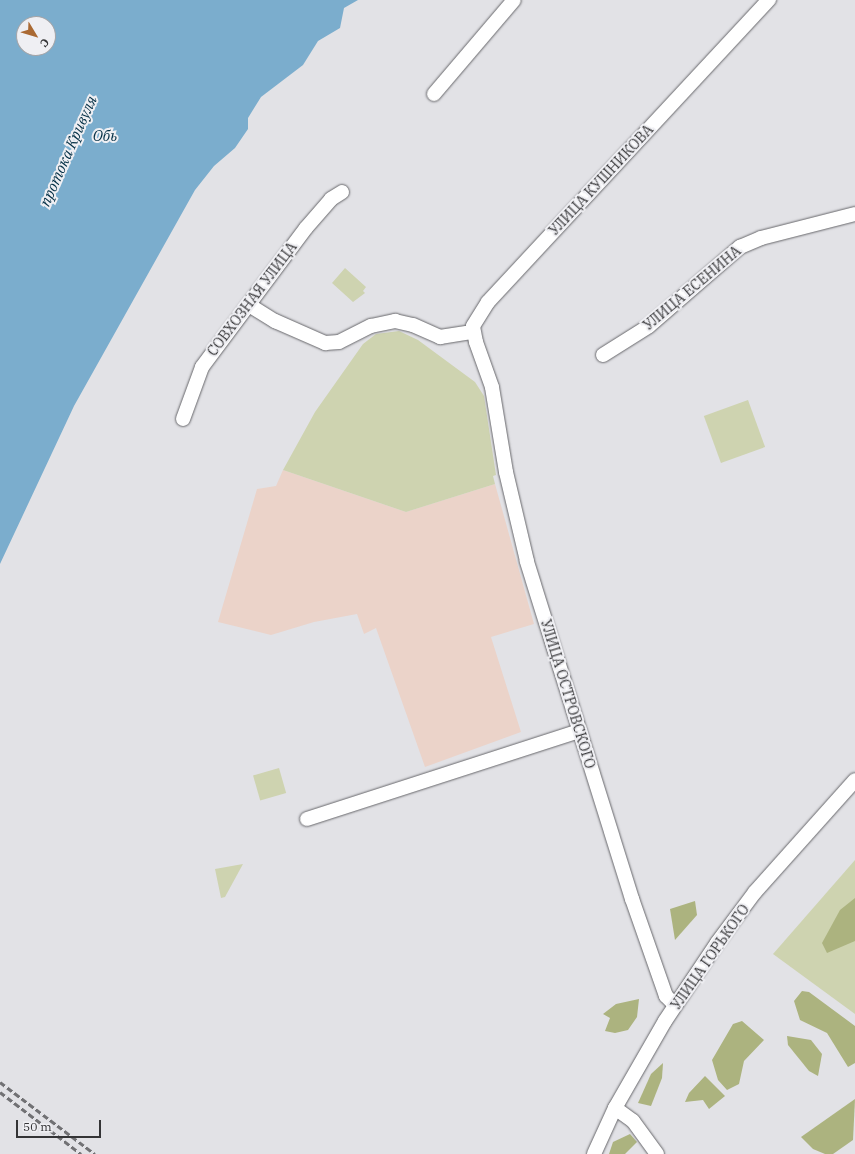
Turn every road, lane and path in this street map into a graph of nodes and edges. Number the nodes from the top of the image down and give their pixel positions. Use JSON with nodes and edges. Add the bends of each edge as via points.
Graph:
{"nodes":[{"id":1,"x":514,"y":0,"type":"edge"},
{"id":2,"x":768,"y":0,"type":"edge"},
{"id":3,"x":434,"y":94,"type":"dead end"},
{"id":4,"x":342,"y":192,"type":"dead end"},
{"id":5,"x":855,"y":214,"type":"edge"},
{"id":6,"x":249,"y":305,"type":"junction"},
{"id":7,"x":473,"y":332,"type":"junction"},
{"id":8,"x":603,"y":355,"type":"dead end"},
{"id":9,"x":184,"y":419,"type":"dead end"},
{"id":10,"x":579,"y":731,"type":"junction"},
{"id":11,"x":855,"y":780,"type":"edge"},
{"id":12,"x":307,"y":819,"type":"dead end"},
{"id":13,"x":675,"y":1005,"type":"junction"},
{"id":14,"x":615,"y":1108,"type":"junction"},
{"id":15,"x":594,"y":1154,"type":"edge"},
{"id":16,"x":657,"y":1154,"type":"edge"}],
"edges":[{"from":1,"to":3,"type":"street"},
{"from":2,"to":7,"type":"street","name":"УЛИЦА КУШНИКОВА","via":[[488,302],[475,318]]},
{"from":4,"to":6,"type":"street","name":"СОВХОЗНАЯ УЛИЦА","via":[[331,199],[306,228]]},
{"from":5,"to":8,"type":"street","name":"УЛИЦА ЕСЕНИНА","via":[[761,238],[740,247],[654,322]]},
{"from":6,"to":7,"type":"street","via":[[275,321],[325,343],[339,342],[371,326],[395,321],[440,337]]},
{"from":6,"to":9,"type":"street","name":"СОВХОЗНАЯ УЛИЦА","via":[[202,367]]},
{"from":7,"to":10,"type":"street","name":"УЛИЦА ОСТРОВСКОГО","via":[[489,375],[517,523]]},
{"from":10,"to":12,"type":"street"},
{"from":10,"to":13,"type":"street","name":"УЛИЦА ОСТРОВСКОГО","via":[[658,974],[666,996]]},
{"from":11,"to":13,"type":"street","name":"УЛИЦА ГОРЬКОГО","via":[[756,892]]},
{"from":13,"to":14,"type":"street","name":"УЛИЦА ГОРЬКОГО"},
{"from":14,"to":15,"type":"street","name":"УЛИЦА ГОРЬКОГО"},
{"from":14,"to":16,"type":"street","via":[[633,1121]]}]}
